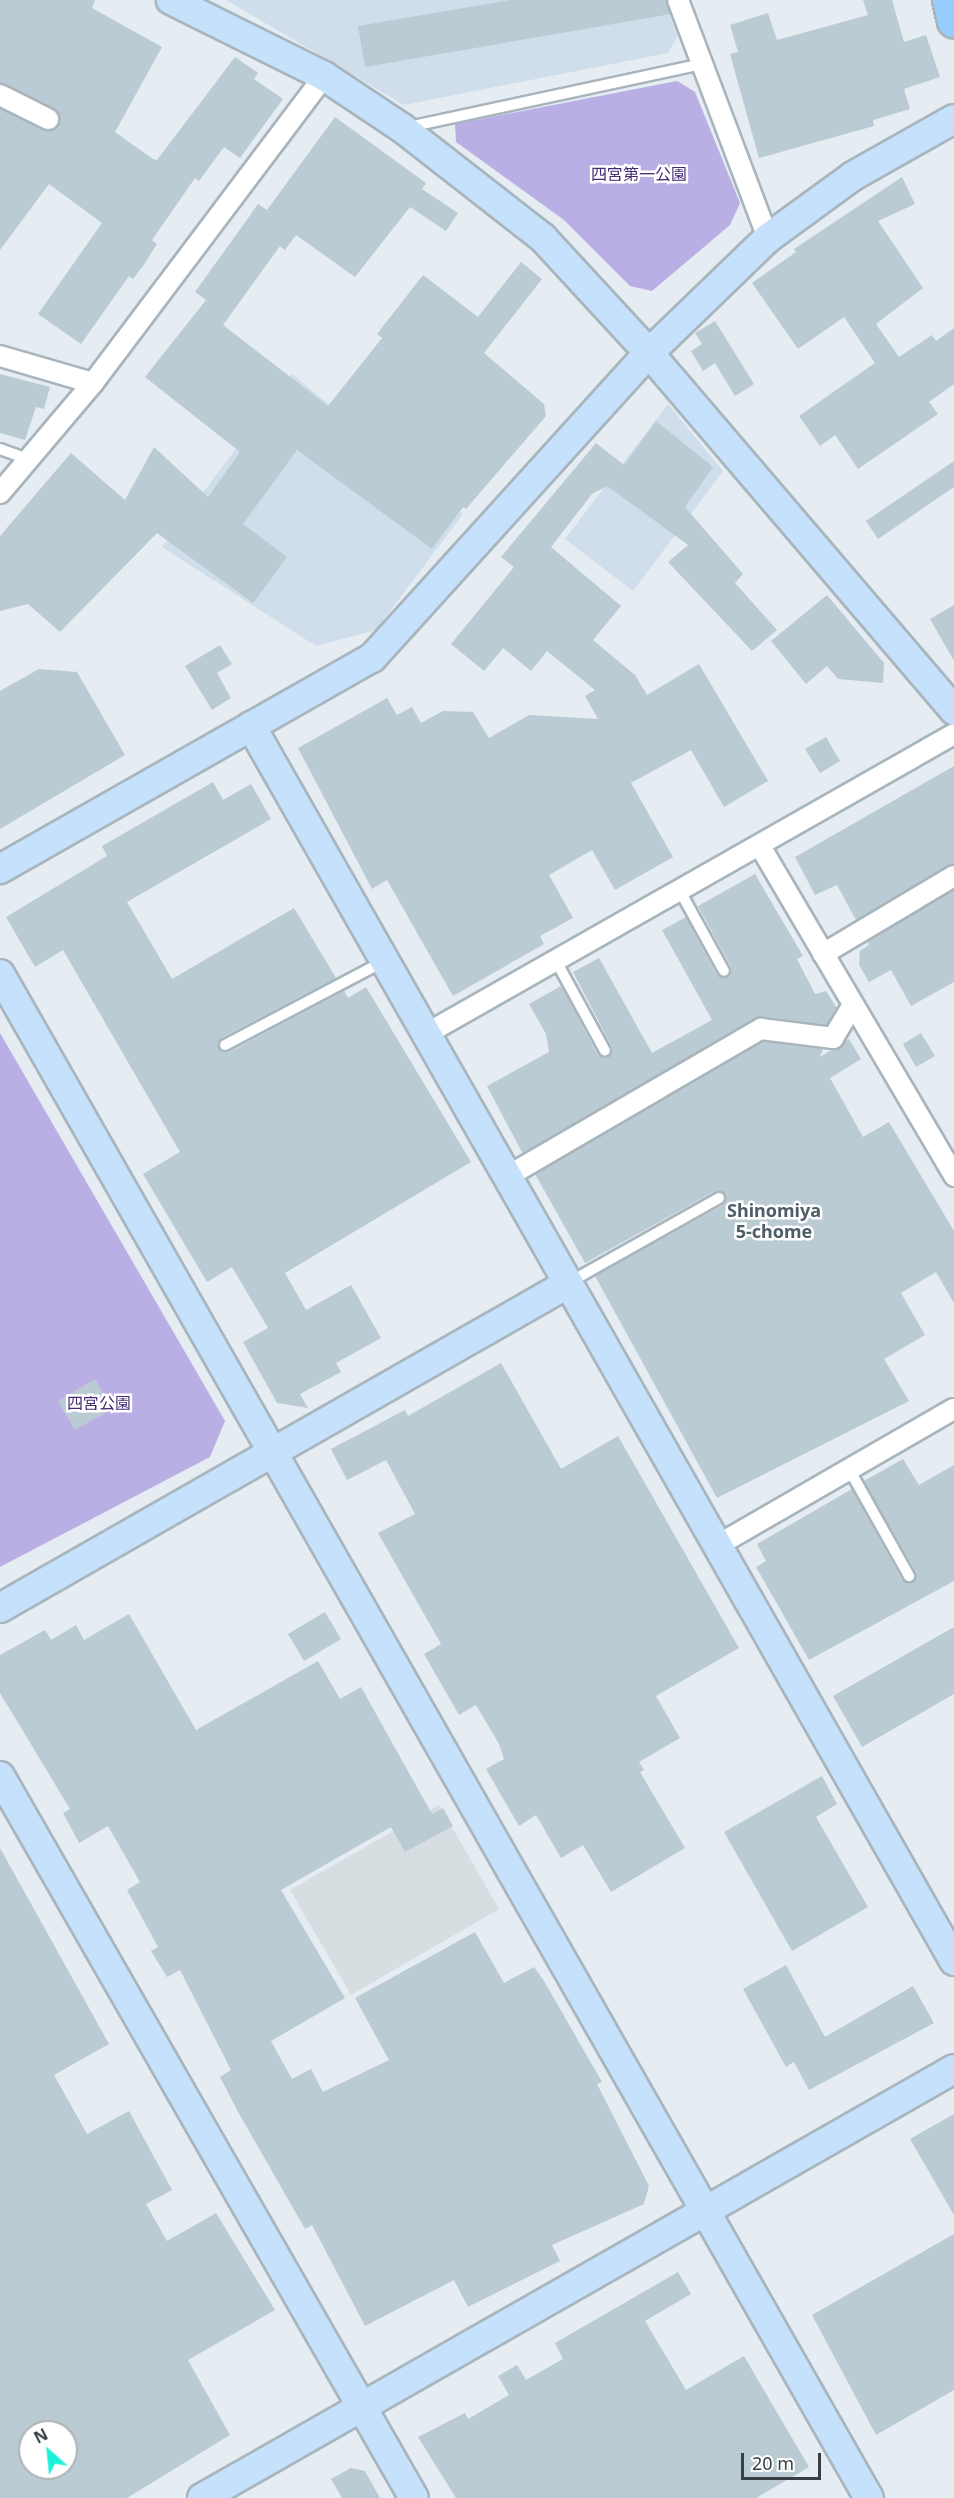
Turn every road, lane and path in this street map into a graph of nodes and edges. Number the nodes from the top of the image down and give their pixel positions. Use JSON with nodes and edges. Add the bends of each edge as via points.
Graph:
{"nodes":[{"id":1,"x":171,"y":0,"type":"edge"},
{"id":2,"x":678,"y":0,"type":"edge"},
{"id":3,"x":949,"y":0,"type":"edge"},
{"id":4,"x":954,"y":21,"type":"edge"},
{"id":5,"x":701,"y":64,"type":"junction"},
{"id":6,"x":324,"y":76,"type":"junction"},
{"id":7,"x":0,"y":95,"type":"edge"},
{"id":8,"x":48,"y":119,"type":"dead end"},
{"id":9,"x":954,"y":119,"type":"edge"},
{"id":10,"x":402,"y":128,"type":"junction"},
{"id":11,"x":768,"y":238,"type":"junction"},
{"id":12,"x":649,"y":353,"type":"junction"},
{"id":13,"x":0,"y":356,"type":"edge"},
{"id":14,"x":93,"y":383,"type":"junction"},
{"id":15,"x":0,"y":449,"type":"edge"},
{"id":16,"x":28,"y":459,"type":"junction"},
{"id":17,"x":0,"y":493,"type":"edge"},
{"id":18,"x":954,"y":710,"type":"edge"},
{"id":19,"x":251,"y":726,"type":"junction"},
{"id":20,"x":954,"y":734,"type":"edge"},
{"id":21,"x":760,"y":846,"type":"junction"},
{"id":22,"x":0,"y":869,"type":"edge"},
{"id":23,"x":954,"y":876,"type":"edge"},
{"id":24,"x":680,"y":891,"type":"junction"},
{"id":25,"x":823,"y":954,"type":"junction"},
{"id":26,"x":385,"y":961,"type":"junction"},
{"id":27,"x":556,"y":961,"type":"junction"},
{"id":28,"x":724,"y":971,"type":"dead end"},
{"id":29,"x":0,"y":974,"type":"edge"},
{"id":30,"x":853,"y":1005,"type":"junction"},
{"id":31,"x":426,"y":1034,"type":"junction"},
{"id":32,"x":225,"y":1045,"type":"dead end"},
{"id":33,"x":605,"y":1051,"type":"dead end"},
{"id":34,"x":508,"y":1176,"type":"junction"},
{"id":35,"x":954,"y":1176,"type":"edge"},
{"id":36,"x":719,"y":1198,"type":"dead end"},
{"id":37,"x":568,"y":1283,"type":"junction"},
{"id":38,"x":954,"y":1409,"type":"edge"},
{"id":39,"x":273,"y":1452,"type":"junction"},
{"id":40,"x":849,"y":1469,"type":"junction"},
{"id":41,"x":718,"y":1545,"type":"junction"},
{"id":42,"x":909,"y":1576,"type":"dead end"},
{"id":43,"x":0,"y":1608,"type":"edge"},
{"id":44,"x":0,"y":1776,"type":"edge"},
{"id":45,"x":954,"y":1961,"type":"edge"},
{"id":46,"x":954,"y":2069,"type":"edge"},
{"id":47,"x":704,"y":2211,"type":"junction"},
{"id":48,"x":362,"y":2408,"type":"junction"},
{"id":49,"x":202,"y":2498,"type":"edge"},
{"id":50,"x":414,"y":2498,"type":"edge"},
{"id":51,"x":869,"y":2498,"type":"edge"}],
"edges":[{"from":1,"to":6,"type":"street"},
{"from":2,"to":5,"type":"street"},
{"from":3,"to":4,"type":"main road"},
{"from":5,"to":10,"type":"lane"},
{"from":5,"to":11,"type":"street"},
{"from":6,"to":10,"type":"street"},
{"from":6,"to":14,"type":"street"},
{"from":7,"to":8,"type":"street"},
{"from":9,"to":11,"type":"street","via":[[853,176]]},
{"from":10,"to":12,"type":"street","via":[[543,238]]},
{"from":11,"to":12,"type":"street"},
{"from":12,"to":18,"type":"street"},
{"from":12,"to":19,"type":"street","via":[[372,658]]},
{"from":13,"to":14,"type":"street"},
{"from":14,"to":16,"type":"street"},
{"from":15,"to":16,"type":"lane"},
{"from":16,"to":17,"type":"street"},
{"from":19,"to":22,"type":"street"},
{"from":19,"to":26,"type":"street"},
{"from":20,"to":21,"type":"street"},
{"from":21,"to":24,"type":"street"},
{"from":21,"to":25,"type":"street"},
{"from":23,"to":25,"type":"street"},
{"from":24,"to":27,"type":"street"},
{"from":24,"to":28,"type":"lane"},
{"from":25,"to":30,"type":"street"},
{"from":26,"to":31,"type":"street"},
{"from":26,"to":32,"type":"lane"},
{"from":27,"to":31,"type":"street"},
{"from":27,"to":33,"type":"lane"},
{"from":29,"to":39,"type":"street"},
{"from":30,"to":34,"type":"street","via":[[832,1038],[761,1029]]},
{"from":30,"to":35,"type":"street"},
{"from":31,"to":34,"type":"street"},
{"from":34,"to":37,"type":"street"},
{"from":36,"to":37,"type":"lane"},
{"from":37,"to":39,"type":"street"},
{"from":37,"to":41,"type":"street"},
{"from":38,"to":40,"type":"street"},
{"from":39,"to":43,"type":"street"},
{"from":39,"to":47,"type":"street"},
{"from":40,"to":41,"type":"street"},
{"from":40,"to":42,"type":"lane"},
{"from":41,"to":45,"type":"street"},
{"from":44,"to":48,"type":"street"},
{"from":46,"to":47,"type":"street"},
{"from":47,"to":48,"type":"street"},
{"from":47,"to":51,"type":"street"},
{"from":48,"to":49,"type":"street"},
{"from":48,"to":50,"type":"street"}]}
